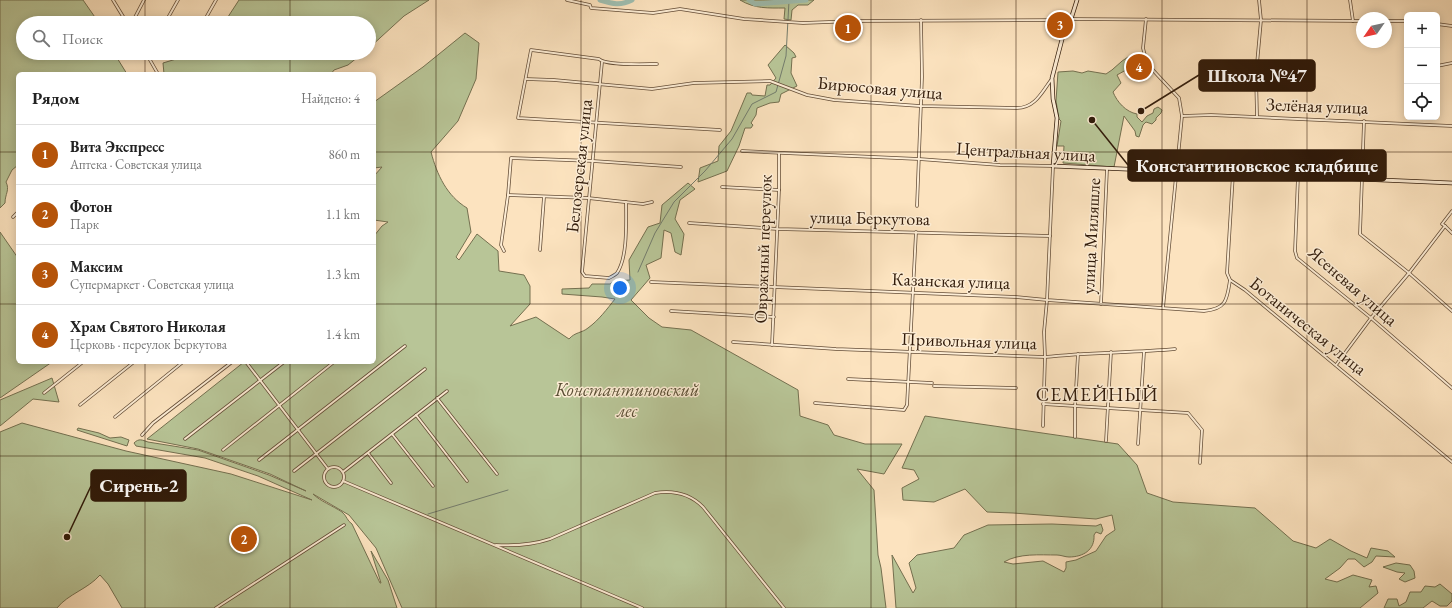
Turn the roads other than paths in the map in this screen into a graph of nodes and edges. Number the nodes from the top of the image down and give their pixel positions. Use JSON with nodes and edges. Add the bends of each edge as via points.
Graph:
{"nodes":[{"id":1,"x":113,"y":0,"type":"edge"},
{"id":2,"x":144,"y":0,"type":"edge"},
{"id":3,"x":178,"y":0,"type":"edge"},
{"id":4,"x":216,"y":0,"type":"edge"},
{"id":5,"x":567,"y":0,"type":"edge"},
{"id":6,"x":1077,"y":0,"type":"edge"},
{"id":7,"x":1259,"y":0,"type":"edge"},
{"id":8,"x":1350,"y":0,"type":"edge"},
{"id":9,"x":123,"y":16,"type":"edge"},
{"id":10,"x":136,"y":16,"type":"edge"},
{"id":11,"x":169,"y":16,"type":"edge"},
{"id":12,"x":207,"y":16,"type":"edge"},
{"id":13,"x":1069,"y":19,"type":"junction"},
{"id":14,"x":1146,"y":19,"type":"junction"},
{"id":15,"x":921,"y":20,"type":"junction"},
{"id":16,"x":1261,"y":20,"type":"junction"},
{"id":17,"x":1353,"y":21,"type":"joint"},
{"id":18,"x":1392,"y":21,"type":"edge"},
{"id":19,"x":1404,"y":21,"type":"edge"},
{"id":20,"x":1440,"y":24,"type":"edge"},
{"id":21,"x":1452,"y":26,"type":"edge"},
{"id":22,"x":151,"y":60,"type":"edge"},
{"id":23,"x":602,"y":62,"type":"junction"},
{"id":24,"x":1452,"y":63,"type":"edge"},
{"id":25,"x":657,"y":64,"type":"dead end"},
{"id":26,"x":1440,"y":65,"type":"edge"},
{"id":27,"x":157,"y":72,"type":"edge"},
{"id":28,"x":1052,"y":78,"type":"junction"},
{"id":29,"x":526,"y":79,"type":"junction"},
{"id":30,"x":600,"y":85,"type":"junction"},
{"id":31,"x":920,"y":106,"type":"junction"},
{"id":32,"x":1182,"y":116,"type":"junction"},
{"id":33,"x":1257,"y":117,"type":"junction"},
{"id":34,"x":1364,"y":121,"type":"junction"},
{"id":35,"x":597,"y":123,"type":"junction"},
{"id":36,"x":1452,"y":126,"type":"edge"},
{"id":37,"x":720,"y":130,"type":"dead end"},
{"id":38,"x":742,"y":151,"type":"dead end"},
{"id":39,"x":780,"y":153,"type":"junction"},
{"id":40,"x":919,"y":159,"type":"junction"},
{"id":41,"x":593,"y":161,"type":"junction"},
{"id":42,"x":1053,"y":166,"type":"junction"},
{"id":43,"x":681,"y":167,"type":"dead end"},
{"id":44,"x":1108,"y":169,"type":"junction"},
{"id":45,"x":1176,"y":172,"type":"junction"},
{"id":46,"x":1233,"y":174,"type":"junction"},
{"id":47,"x":1298,"y":176,"type":"junction"},
{"id":48,"x":1362,"y":179,"type":"junction"},
{"id":49,"x":1452,"y":183,"type":"edge"},
{"id":50,"x":722,"y":187,"type":"dead end"},
{"id":51,"x":779,"y":190,"type":"junction"},
{"id":52,"x":508,"y":195,"type":"junction"},
{"id":53,"x":544,"y":197,"type":"junction"},
{"id":54,"x":588,"y":198,"type":"junction"},
{"id":55,"x":626,"y":202,"type":"junction"},
{"id":56,"x":652,"y":202,"type":"dead end"},
{"id":57,"x":917,"y":206,"type":"dead end"},
{"id":58,"x":1452,"y":211,"type":"edge"},
{"id":59,"x":16,"y":214,"type":"edge"},
{"id":60,"x":13,"y":217,"type":"dead end"},
{"id":61,"x":689,"y":223,"type":"dead end"},
{"id":62,"x":1445,"y":226,"type":"junction"},
{"id":63,"x":778,"y":229,"type":"junction"},
{"id":64,"x":916,"y":232,"type":"junction"},
{"id":65,"x":1452,"y":233,"type":"edge"},
{"id":66,"x":1050,"y":236,"type":"junction"},
{"id":67,"x":540,"y":250,"type":"dead end"},
{"id":68,"x":504,"y":251,"type":"dead end"},
{"id":69,"x":1409,"y":273,"type":"junction"},
{"id":70,"x":1230,"y":280,"type":"junction"},
{"id":71,"x":652,"y":282,"type":"dead end"},
{"id":72,"x":774,"y":288,"type":"junction"},
{"id":73,"x":914,"y":292,"type":"junction"},
{"id":74,"x":1047,"y":300,"type":"junction"},
{"id":75,"x":1101,"y":304,"type":"junction"},
{"id":76,"x":1163,"y":308,"type":"junction"},
{"id":77,"x":671,"y":311,"type":"dead end"},
{"id":78,"x":1452,"y":311,"type":"edge"},
{"id":79,"x":774,"y":317,"type":"junction"},
{"id":80,"x":1371,"y":318,"type":"junction"},
{"id":81,"x":733,"y":342,"type":"dead end"},
{"id":82,"x":772,"y":345,"type":"junction"},
{"id":83,"x":404,"y":346,"type":"dead end"},
{"id":84,"x":1175,"y":349,"type":"dead end"},
{"id":85,"x":910,"y":351,"type":"junction"},
{"id":86,"x":1111,"y":352,"type":"junction"},
{"id":87,"x":1144,"y":352,"type":"junction"},
{"id":88,"x":1078,"y":354,"type":"junction"},
{"id":89,"x":1045,"y":357,"type":"junction"},
{"id":90,"x":80,"y":364,"type":"edge"},
{"id":91,"x":131,"y":364,"type":"edge"},
{"id":92,"x":181,"y":364,"type":"edge"},
{"id":93,"x":229,"y":364,"type":"edge"},
{"id":94,"x":247,"y":364,"type":"edge"},
{"id":95,"x":281,"y":364,"type":"edge"},
{"id":96,"x":331,"y":364,"type":"edge"},
{"id":97,"x":1336,"y":365,"type":"junction"},
{"id":98,"x":425,"y":369,"type":"dead end"},
{"id":99,"x":848,"y":379,"type":"dead end"},
{"id":100,"x":260,"y":381,"type":"junction"},
{"id":101,"x":909,"y":381,"type":"junction"},
{"id":102,"x":932,"y":382,"type":"dead end"},
{"id":103,"x":934,"y":386,"type":"dead end"},
{"id":104,"x":1016,"y":388,"type":"dead end"},
{"id":105,"x":1452,"y":388,"type":"edge"},
{"id":106,"x":447,"y":391,"type":"dead end"},
{"id":107,"x":44,"y":393,"type":"dead end"},
{"id":108,"x":437,"y":398,"type":"junction"},
{"id":109,"x":815,"y":404,"type":"dead end"},
{"id":110,"x":1043,"y":404,"type":"junction"},
{"id":111,"x":80,"y":405,"type":"dead end"},
{"id":112,"x":279,"y":405,"type":"junction"},
{"id":113,"x":1075,"y":407,"type":"junction"},
{"id":114,"x":1107,"y":409,"type":"junction"},
{"id":115,"x":1140,"y":411,"type":"junction"},
{"id":116,"x":416,"y":415,"type":"junction"},
{"id":117,"x":115,"y":417,"type":"dead end"},
{"id":118,"x":1042,"y":426,"type":"dead end"},
{"id":119,"x":298,"y":430,"type":"junction"},
{"id":120,"x":392,"y":434,"type":"junction"},
{"id":121,"x":142,"y":435,"type":"dead end"},
{"id":122,"x":1075,"y":437,"type":"dead end"},
{"id":123,"x":184,"y":439,"type":"dead end"},
{"id":124,"x":1106,"y":441,"type":"dead end"},
{"id":125,"x":1138,"y":444,"type":"dead end"},
{"id":126,"x":223,"y":450,"type":"dead end"},
{"id":127,"x":368,"y":453,"type":"junction"},
{"id":128,"x":316,"y":454,"type":"junction"},
{"id":129,"x":258,"y":460,"type":"dead end"},
{"id":130,"x":1452,"y":462,"type":"edge"},
{"id":131,"x":1200,"y":463,"type":"dead end"},
{"id":132,"x":328,"y":469,"type":"junction"},
{"id":133,"x":294,"y":471,"type":"dead end"},
{"id":134,"x":343,"y":472,"type":"junction"},
{"id":135,"x":497,"y":474,"type":"dead end"},
{"id":136,"x":467,"y":480,"type":"dead end"},
{"id":137,"x":343,"y":481,"type":"junction"},
{"id":138,"x":391,"y":482,"type":"dead end"},
{"id":139,"x":433,"y":486,"type":"dead end"},
{"id":140,"x":344,"y":525,"type":"dead end"},
{"id":141,"x":496,"y":545,"type":"junction"},
{"id":142,"x":216,"y":608,"type":"edge"},
{"id":143,"x":642,"y":608,"type":"edge"},
{"id":144,"x":784,"y":608,"type":"edge"}],
"edges":[{"from":1,"to":9,"type":"street"},
{"from":2,"to":10,"type":"street"},
{"from":3,"to":11,"type":"street"},
{"from":4,"to":12,"type":"street"},
{"from":5,"to":15,"type":"street","via":[[590,5],[591,8],[653,13],[680,9],[745,19],[803,23]]},
{"from":6,"to":13,"type":"street","name":"Привольная улица"},
{"from":7,"to":16,"type":"street"},
{"from":8,"to":17,"type":"street"},
{"from":13,"to":14,"type":"street"},
{"from":13,"to":15,"type":"street"},
{"from":13,"to":28,"type":"street","name":"Привольная улица"},
{"from":14,"to":16,"type":"street"},
{"from":14,"to":32,"type":"street","via":[[1145,56],[1150,67],[1180,98]]},
{"from":15,"to":31,"type":"street"},
{"from":16,"to":17,"type":"street"},
{"from":16,"to":33,"type":"street","via":[[1256,75]]},
{"from":18,"to":19,"type":"street"},
{"from":20,"to":21,"type":"street"},
{"from":22,"to":27,"type":"street"},
{"from":23,"to":25,"type":"street"},
{"from":23,"to":29,"type":"street","via":[[598,59],[532,50]]},
{"from":23,"to":30,"type":"street","name":"Белозерская улица"},
{"from":24,"to":26,"type":"street"},
{"from":28,"to":31,"type":"street","name":"Бирюсовая улица","via":[[1034,102],[1026,108]]},
{"from":28,"to":42,"type":"street","name":"Привольная улица","via":[[1057,118]]},
{"from":29,"to":30,"type":"street","name":"Бирюсовая улица"},
{"from":29,"to":35,"type":"street","via":[[518,118]]},
{"from":30,"to":31,"type":"street","name":"Бирюсовая улица","via":[[652,89],[694,83],[770,81],[807,95],[834,100]]},
{"from":30,"to":35,"type":"street","name":"Белозерская улица"},
{"from":31,"to":40,"type":"street"},
{"from":32,"to":33,"type":"street","name":"Зелёная улица"},
{"from":32,"to":45,"type":"street"},
{"from":33,"to":34,"type":"street","name":"Зелёная улица"},
{"from":34,"to":36,"type":"street","name":"Зелёная улица"},
{"from":34,"to":48,"type":"street"},
{"from":35,"to":37,"type":"street"},
{"from":35,"to":41,"type":"street","name":"Белозерская улица"},
{"from":38,"to":39,"type":"street","name":"Центральная улица"},
{"from":39,"to":40,"type":"street","name":"Центральная улица"},
{"from":39,"to":51,"type":"street","name":"Овражный переулок"},
{"from":40,"to":42,"type":"street","name":"Центральная улица"},
{"from":40,"to":57,"type":"street"},
{"from":41,"to":43,"type":"street"},
{"from":41,"to":52,"type":"street","via":[[511,158]]},
{"from":41,"to":54,"type":"street","name":"Белозерская улица"},
{"from":42,"to":44,"type":"street","name":"Центральная улица"},
{"from":42,"to":66,"type":"street","name":"Привольная улица"},
{"from":44,"to":45,"type":"street","name":"Центральная улица"},
{"from":44,"to":75,"type":"street","name":"улица Миляшле"},
{"from":45,"to":46,"type":"street","name":"Центральная улица"},
{"from":45,"to":76,"type":"street"},
{"from":46,"to":47,"type":"street","name":"Центральная улица"},
{"from":46,"to":70,"type":"street","name":"Ботаническая улица","via":[[1227,273]]},
{"from":47,"to":48,"type":"street","name":"Центральная улица"},
{"from":47,"to":80,"type":"street","name":"Ясеневая улица","via":[[1295,250],[1297,258]]},
{"from":48,"to":49,"type":"street","name":"Центральная улица"},
{"from":48,"to":69,"type":"street","via":[[1360,234]]},
{"from":50,"to":51,"type":"street"},
{"from":51,"to":63,"type":"street","name":"Овражный переулок"},
{"from":52,"to":53,"type":"street"},
{"from":52,"to":68,"type":"street","via":[[501,245]]},
{"from":53,"to":54,"type":"street"},
{"from":53,"to":67,"type":"street"},
{"from":54,"to":55,"type":"street"},
{"from":54,"to":55,"type":"street","name":"Белозерская улица","via":[[582,272],[585,276],[609,278],[616,273],[625,246]]},
{"from":55,"to":56,"type":"street"},
{"from":58,"to":62,"type":"street","via":[[1442,224]]},
{"from":59,"to":60,"type":"street"},
{"from":61,"to":63,"type":"street","name":"улица Беркутова"},
{"from":62,"to":65,"type":"street"},
{"from":62,"to":69,"type":"street"},
{"from":63,"to":64,"type":"street","name":"улица Беркутова"},
{"from":63,"to":72,"type":"street","name":"Овражный переулок"},
{"from":64,"to":66,"type":"street","name":"улица Беркутова"},
{"from":64,"to":73,"type":"street"},
{"from":66,"to":74,"type":"street","name":"Привольная улица"},
{"from":69,"to":78,"type":"street"},
{"from":69,"to":80,"type":"street"},
{"from":70,"to":76,"type":"street","name":"Казанская улица","via":[[1226,300],[1214,309],[1204,311]]},
{"from":70,"to":97,"type":"street","name":"Ботаническая улица"},
{"from":71,"to":72,"type":"street","name":"Казанская улица"},
{"from":72,"to":73,"type":"street","name":"Казанская улица"},
{"from":72,"to":79,"type":"street","name":"Овражный переулок"},
{"from":73,"to":74,"type":"street","name":"Казанская улица"},
{"from":73,"to":85,"type":"street"},
{"from":74,"to":75,"type":"street","name":"Казанская улица"},
{"from":74,"to":89,"type":"street","name":"Привольная улица"},
{"from":75,"to":76,"type":"street","name":"Казанская улица"},
{"from":77,"to":79,"type":"street"},
{"from":79,"to":82,"type":"street","name":"Овражный переулок"},
{"from":80,"to":97,"type":"street"},
{"from":80,"to":105,"type":"street","name":"Ясеневая улица"},
{"from":81,"to":82,"type":"street","name":"Привольная улица"},
{"from":82,"to":85,"type":"street","name":"Привольная улица"},
{"from":83,"to":119,"type":"street"},
{"from":84,"to":87,"type":"street"},
{"from":85,"to":89,"type":"street","name":"Привольная улица"},
{"from":85,"to":101,"type":"street"},
{"from":86,"to":87,"type":"street"},
{"from":86,"to":88,"type":"street"},
{"from":86,"to":114,"type":"street"},
{"from":87,"to":115,"type":"street"},
{"from":88,"to":89,"type":"street"},
{"from":88,"to":113,"type":"street"},
{"from":89,"to":110,"type":"street"},
{"from":90,"to":107,"type":"street"},
{"from":91,"to":111,"type":"street"},
{"from":92,"to":117,"type":"street"},
{"from":93,"to":121,"type":"street","via":[[153,423]]},
{"from":94,"to":100,"type":"street"},
{"from":95,"to":100,"type":"street"},
{"from":96,"to":112,"type":"street"},
{"from":97,"to":130,"type":"street","name":"Ботаническая улица"},
{"from":98,"to":128,"type":"street"},
{"from":99,"to":101,"type":"street"},
{"from":100,"to":112,"type":"street"},
{"from":100,"to":123,"type":"street"},
{"from":101,"to":102,"type":"street"},
{"from":101,"to":109,"type":"street","via":[[904,410]]},
{"from":103,"to":104,"type":"street"},
{"from":106,"to":108,"type":"street"},
{"from":108,"to":116,"type":"street"},
{"from":108,"to":135,"type":"street"},
{"from":110,"to":113,"type":"street"},
{"from":110,"to":118,"type":"street"},
{"from":112,"to":119,"type":"street"},
{"from":112,"to":126,"type":"street"},
{"from":113,"to":114,"type":"street"},
{"from":113,"to":122,"type":"street"},
{"from":114,"to":115,"type":"street"},
{"from":114,"to":124,"type":"street"},
{"from":115,"to":125,"type":"street"},
{"from":115,"to":131,"type":"street","via":[[1188,413],[1202,430]]},
{"from":116,"to":120,"type":"street"},
{"from":116,"to":136,"type":"street"},
{"from":119,"to":128,"type":"street"},
{"from":119,"to":129,"type":"street"},
{"from":120,"to":127,"type":"street"},
{"from":120,"to":139,"type":"street"},
{"from":127,"to":134,"type":"street"},
{"from":127,"to":138,"type":"street"},
{"from":128,"to":132,"type":"street"},
{"from":128,"to":133,"type":"street"},
{"from":132,"to":134,"type":"street","via":[[337,467]]},
{"from":132,"to":137,"type":"street","via":[[324,478],[329,485],[337,486]]},
{"from":134,"to":137,"type":"street"},
{"from":137,"to":141,"type":"street"},
{"from":140,"to":142,"type":"street"},
{"from":141,"to":143,"type":"street"},
{"from":141,"to":144,"type":"street","via":[[536,544],[656,493],[664,491],[685,494],[703,507]]}]}
